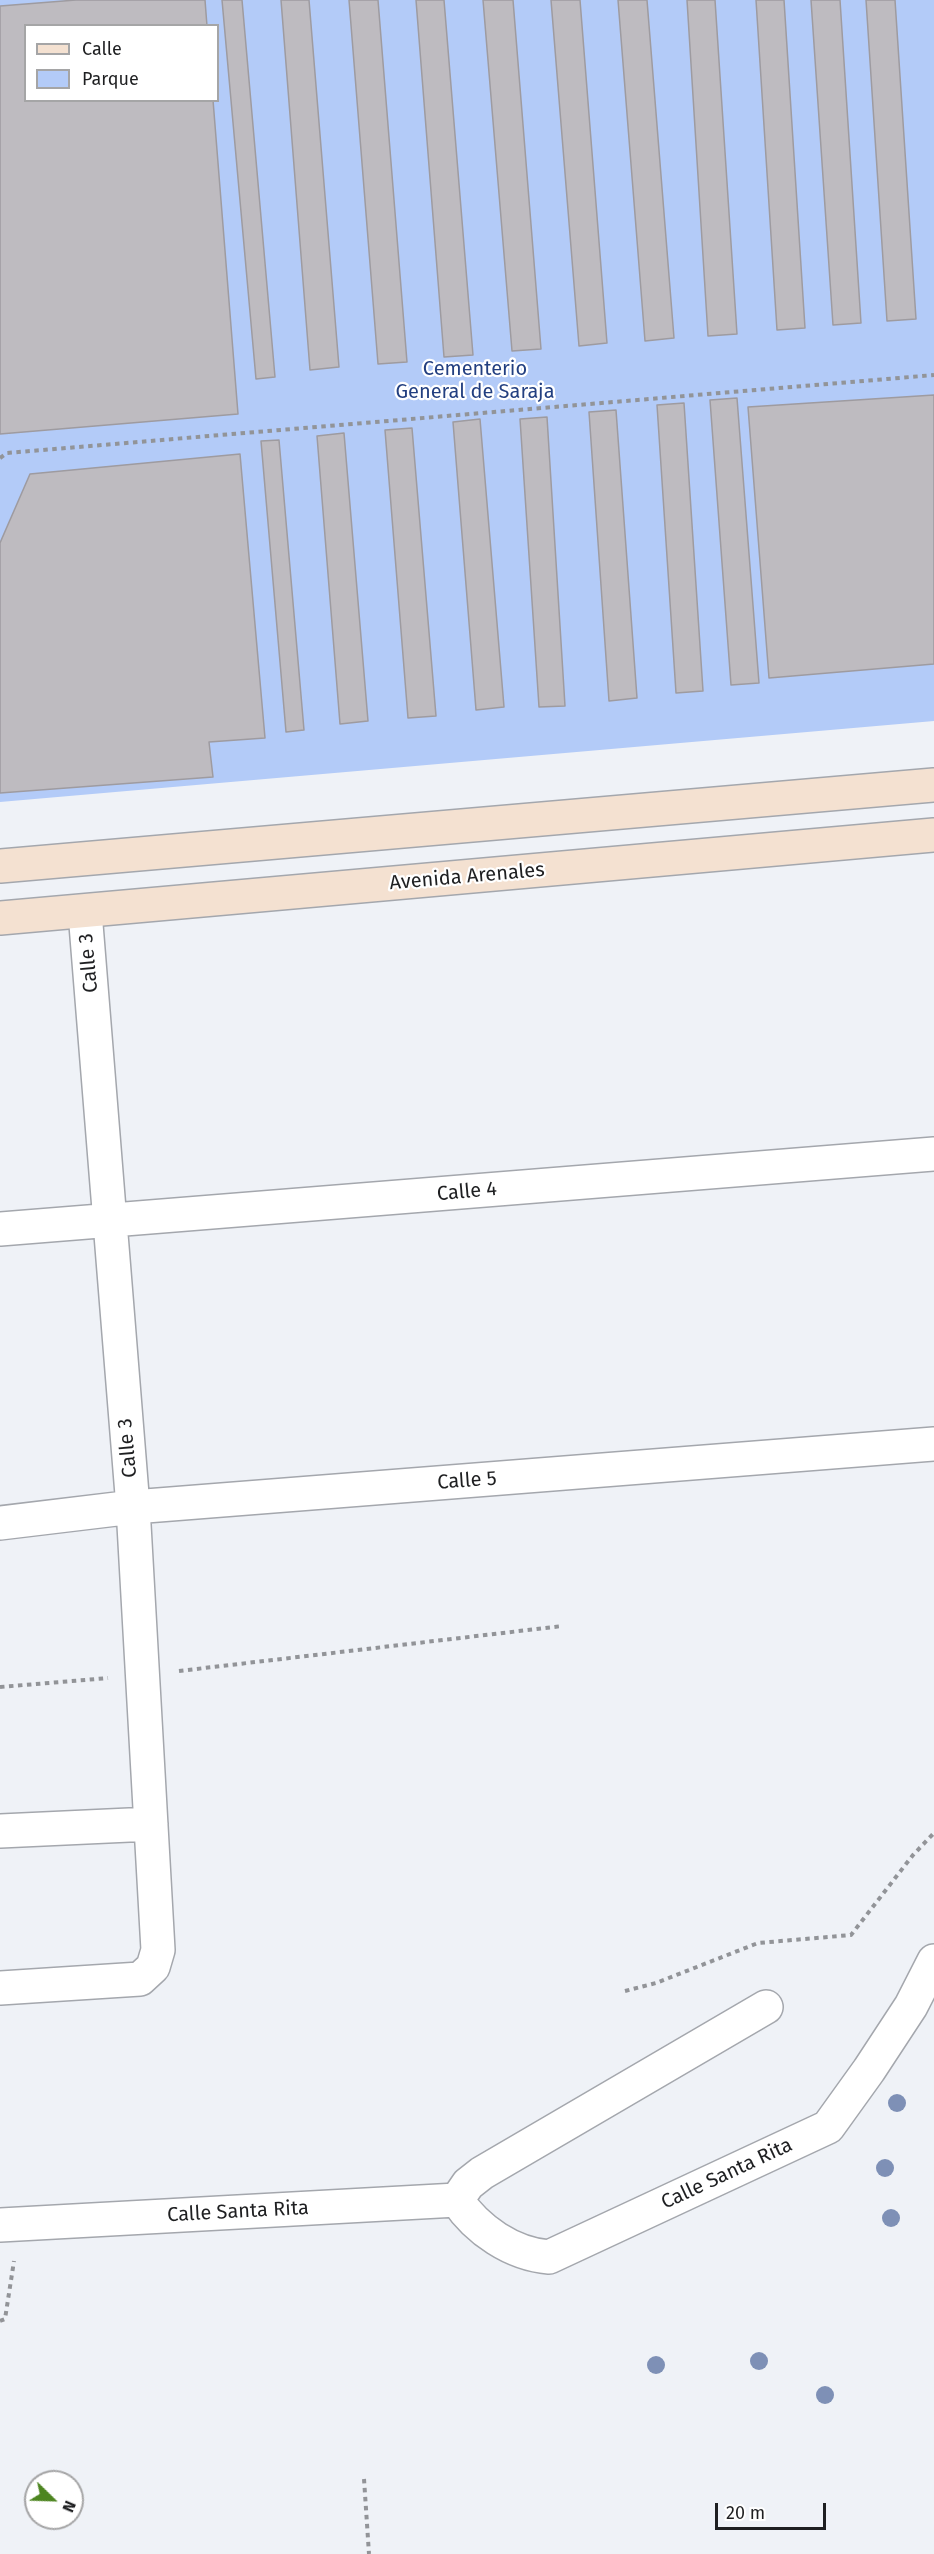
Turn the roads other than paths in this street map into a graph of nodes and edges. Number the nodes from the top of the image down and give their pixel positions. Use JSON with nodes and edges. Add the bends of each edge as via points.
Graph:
{"nodes":[{"id":1,"x":934,"y":785,"type":"edge"},
{"id":2,"x":934,"y":835,"type":"edge"},
{"id":3,"x":0,"y":866,"type":"edge"},
{"id":4,"x":85,"y":912,"type":"junction"},
{"id":5,"x":0,"y":918,"type":"edge"},
{"id":6,"x":934,"y":1154,"type":"edge"},
{"id":7,"x":110,"y":1221,"type":"junction"},
{"id":8,"x":0,"y":1229,"type":"edge"},
{"id":9,"x":934,"y":1444,"type":"edge"},
{"id":10,"x":133,"y":1507,"type":"junction"},
{"id":11,"x":0,"y":1523,"type":"edge"},
{"id":12,"x":151,"y":1824,"type":"junction"},
{"id":13,"x":0,"y":1831,"type":"edge"},
{"id":14,"x":934,"y":1961,"type":"edge"},
{"id":15,"x":0,"y":1988,"type":"edge"},
{"id":16,"x":766,"y":2007,"type":"dead end"},
{"id":17,"x":457,"y":2200,"type":"junction"},
{"id":18,"x":10,"y":2225,"type":"edge"}],
"edges":[{"from":1,"to":3,"type":"street"},
{"from":2,"to":4,"type":"street","name":"Avenida Arenales"},
{"from":4,"to":5,"type":"street","name":"Avenida Arenales"},
{"from":4,"to":7,"type":"street","name":"Calle 3"},
{"from":6,"to":7,"type":"street","name":"Calle 4"},
{"from":7,"to":8,"type":"street","name":"Calle 4"},
{"from":7,"to":10,"type":"street","name":"Calle 3"},
{"from":9,"to":10,"type":"street","name":"Calle 5"},
{"from":10,"to":11,"type":"street","name":"Calle 5"},
{"from":10,"to":12,"type":"street","name":"Calle 3"},
{"from":12,"to":13,"type":"street"},
{"from":12,"to":15,"type":"street","name":"Calle 3","via":[[158,1950],[153,1967],[140,1979]]},
{"from":14,"to":17,"type":"street","name":"Calle Santa Rita","via":[[911,2006],[828,2127],[549,2257],[530,2256],[513,2249],[469,2218]]},
{"from":16,"to":17,"type":"street","via":[[482,2173]]},
{"from":17,"to":18,"type":"street","name":"Calle Santa Rita"}]}
